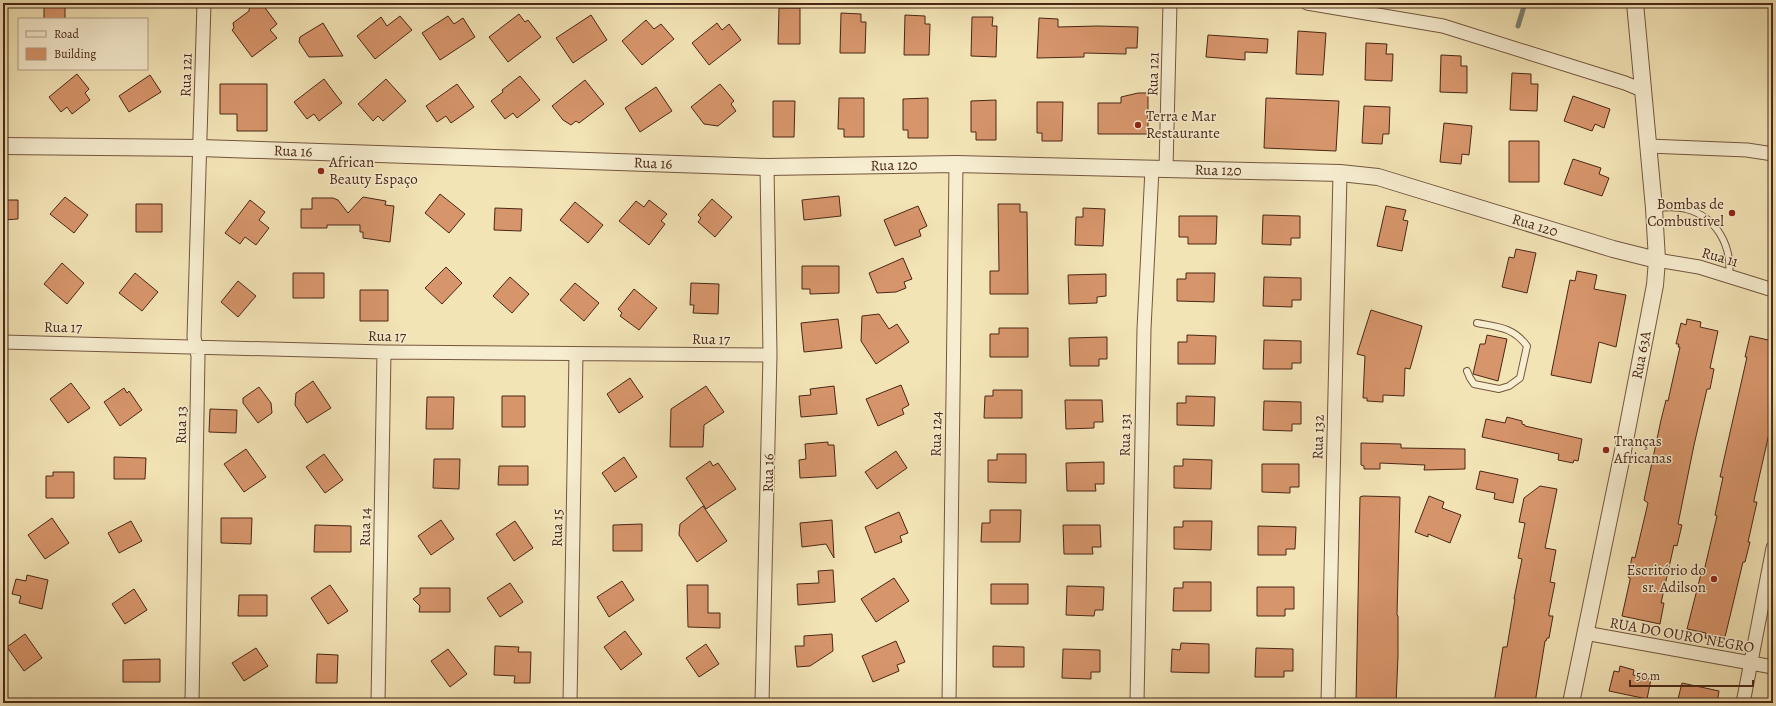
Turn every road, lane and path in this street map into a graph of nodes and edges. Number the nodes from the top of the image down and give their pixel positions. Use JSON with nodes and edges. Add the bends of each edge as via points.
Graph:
{"nodes":[{"id":1,"x":204,"y":3,"type":"edge"},
{"id":2,"x":1170,"y":3,"type":"edge"},
{"id":3,"x":1307,"y":3,"type":"edge"},
{"id":4,"x":1635,"y":3,"type":"edge"},
{"id":5,"x":1642,"y":90,"type":"junction"},
{"id":6,"x":3,"y":146,"type":"edge"},
{"id":7,"x":1648,"y":146,"type":"junction"},
{"id":8,"x":200,"y":148,"type":"junction"},
{"id":9,"x":1773,"y":154,"type":"edge"},
{"id":10,"x":956,"y":164,"type":"junction"},
{"id":11,"x":767,"y":167,"type":"junction"},
{"id":12,"x":1159,"y":169,"type":"junction"},
{"id":13,"x":1340,"y":173,"type":"junction"},
{"id":14,"x":1654,"y":208,"type":"junction"},
{"id":15,"x":1657,"y":260,"type":"junction"},
{"id":16,"x":1728,"y":276,"type":"junction"},
{"id":17,"x":1773,"y":290,"type":"edge"},
{"id":18,"x":1477,"y":322,"type":"dead end"},
{"id":19,"x":3,"y":342,"type":"edge"},
{"id":20,"x":196,"y":347,"type":"junction"},
{"id":21,"x":384,"y":352,"type":"junction"},
{"id":22,"x":576,"y":354,"type":"junction"},
{"id":23,"x":770,"y":355,"type":"junction"},
{"id":24,"x":1467,"y":372,"type":"dead end"},
{"id":25,"x":1773,"y":548,"type":"edge"},
{"id":26,"x":1585,"y":633,"type":"junction"},
{"id":27,"x":1750,"y":664,"type":"junction"},
{"id":28,"x":1773,"y":667,"type":"edge"},
{"id":29,"x":192,"y":703,"type":"edge"},
{"id":30,"x":378,"y":703,"type":"edge"},
{"id":31,"x":570,"y":703,"type":"edge"},
{"id":32,"x":762,"y":703,"type":"edge"},
{"id":33,"x":949,"y":703,"type":"edge"},
{"id":34,"x":1137,"y":703,"type":"edge"},
{"id":35,"x":1328,"y":703,"type":"edge"},
{"id":36,"x":1571,"y":703,"type":"edge"},
{"id":37,"x":1743,"y":703,"type":"edge"}],
"edges":[{"from":1,"to":8,"type":"street","name":"Rua 121"},
{"from":2,"to":12,"type":"street","name":"Rua 121"},
{"from":3,"to":5,"type":"street","via":[[1442,26],[1618,80]]},
{"from":4,"to":5,"type":"street","name":"Rua 63A"},
{"from":5,"to":7,"type":"street","name":"Rua 63A"},
{"from":6,"to":8,"type":"street","name":"Rua 16"},
{"from":7,"to":9,"type":"street","via":[[1747,150]]},
{"from":7,"to":14,"type":"street","name":"Rua 63A"},
{"from":8,"to":11,"type":"street","name":"Rua 16"},
{"from":8,"to":20,"type":"street","name":"Rua 13","via":[[194,337]]},
{"from":10,"to":11,"type":"street","name":"Rua 120"},
{"from":10,"to":12,"type":"street","name":"Rua 120"},
{"from":10,"to":33,"type":"street","name":"Rua 124"},
{"from":11,"to":23,"type":"street","name":"Rua 16"},
{"from":12,"to":13,"type":"street","name":"Rua 120"},
{"from":12,"to":34,"type":"street","name":"Rua 131","via":[[1144,329]]},
{"from":13,"to":15,"type":"street","name":"Rua 120","via":[[1378,177],[1606,247]]},
{"from":13,"to":35,"type":"street","name":"Rua 132"},
{"from":14,"to":15,"type":"street","name":"Rua 63A"},
{"from":14,"to":16,"type":"lane","via":[[1686,209],[1707,219],[1726,244],[1730,263]]},
{"from":15,"to":16,"type":"street","name":"Rua 11","via":[[1699,267]]},
{"from":15,"to":26,"type":"street","name":"Rua 63A","via":[[1652,300]]},
{"from":16,"to":17,"type":"street","name":"Rua 11"},
{"from":18,"to":24,"type":"lane","via":[[1508,329],[1519,336],[1526,346],[1520,378],[1499,390],[1474,384]]},
{"from":19,"to":20,"type":"street","name":"Rua 17"},
{"from":20,"to":21,"type":"street","name":"Rua 17"},
{"from":20,"to":29,"type":"street","name":"Rua 13","via":[[198,364]]},
{"from":21,"to":22,"type":"street","name":"Rua 17"},
{"from":21,"to":30,"type":"street","name":"Rua 14"},
{"from":22,"to":23,"type":"street","name":"Rua 17"},
{"from":22,"to":31,"type":"street","name":"Rua 15"},
{"from":23,"to":32,"type":"street","name":"Rua 16"},
{"from":25,"to":27,"type":"street"},
{"from":26,"to":27,"type":"street","name":"RUA DO OURO NEGRO"},
{"from":26,"to":36,"type":"street","name":"Rua 63A"},
{"from":27,"to":28,"type":"street","name":"RUA DO OURO NEGRO"},
{"from":27,"to":37,"type":"street"}]}
